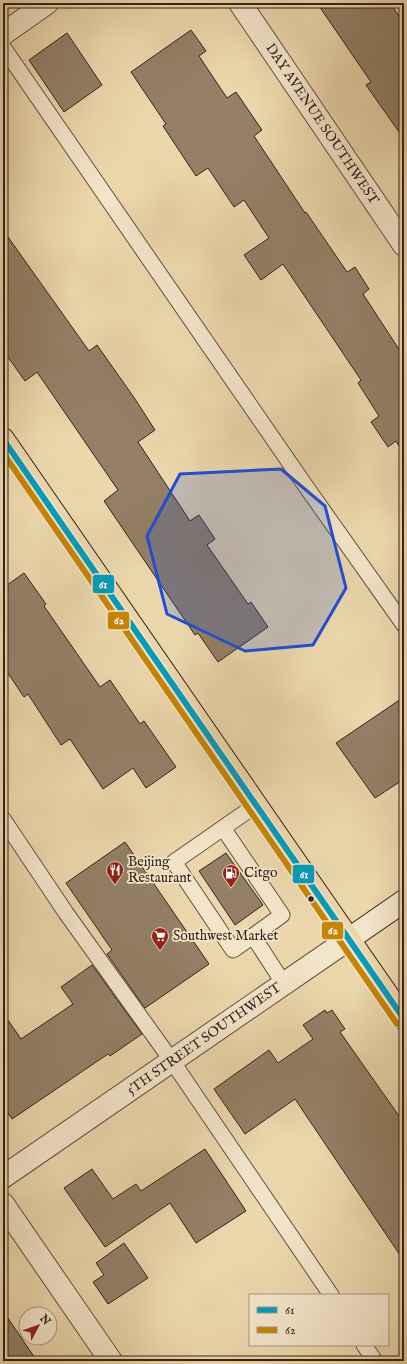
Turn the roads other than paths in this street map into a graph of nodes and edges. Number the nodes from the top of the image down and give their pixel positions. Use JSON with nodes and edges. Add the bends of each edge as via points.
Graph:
{"nodes":[{"id":1,"x":47,"y":3,"type":"edge"},
{"id":2,"x":240,"y":3,"type":"edge"},
{"id":3,"x":3,"y":34,"type":"edge"},
{"id":4,"x":3,"y":47,"type":"edge"},
{"id":5,"x":404,"y":245,"type":"edge"},
{"id":6,"x":3,"y":439,"type":"edge"},
{"id":7,"x":404,"y":625,"type":"edge"},
{"id":8,"x":256,"y":805,"type":"junction"},
{"id":9,"x":3,"y":819,"type":"edge"},
{"id":10,"x":223,"y":828,"type":"junction"},
{"id":11,"x":404,"y":901,"type":"edge"},
{"id":12,"x":253,"y":936,"type":"junction"},
{"id":13,"x":349,"y":939,"type":"junction"},
{"id":14,"x":284,"y":984,"type":"junction"},
{"id":15,"x":404,"y":1019,"type":"edge"},
{"id":16,"x":172,"y":1061,"type":"junction"},
{"id":17,"x":3,"y":1177,"type":"edge"},
{"id":18,"x":3,"y":1204,"type":"edge"},
{"id":19,"x":330,"y":1294,"type":"edge"},
{"id":20,"x":365,"y":1346,"type":"edge"},
{"id":21,"x":111,"y":1361,"type":"edge"},
{"id":22,"x":375,"y":1361,"type":"edge"}],
"edges":[{"from":1,"to":3,"type":"street"},
{"from":2,"to":5,"type":"street","name":"DAY AVENUE SOUTHWEST"},
{"from":4,"to":7,"type":"lane"},
{"from":6,"to":8,"type":"main road"},
{"from":8,"to":10,"type":"lane"},
{"from":8,"to":13,"type":"main road"},
{"from":9,"to":16,"type":"lane","via":[[66,913]]},
{"from":10,"to":12,"type":"lane","via":[[282,915]]},
{"from":10,"to":12,"type":"lane","via":[[174,862],[233,950]]},
{"from":11,"to":13,"type":"street","name":"5TH STREET SOUTHWEST"},
{"from":12,"to":14,"type":"lane"},
{"from":13,"to":14,"type":"street","name":"5TH STREET SOUTHWEST"},
{"from":13,"to":15,"type":"main road"},
{"from":14,"to":16,"type":"street","name":"5TH STREET SOUTHWEST"},
{"from":16,"to":17,"type":"street","name":"5TH STREET SOUTHWEST"},
{"from":16,"to":19,"type":"lane"},
{"from":18,"to":21,"type":"street"},
{"from":20,"to":22,"type":"lane"}]}
